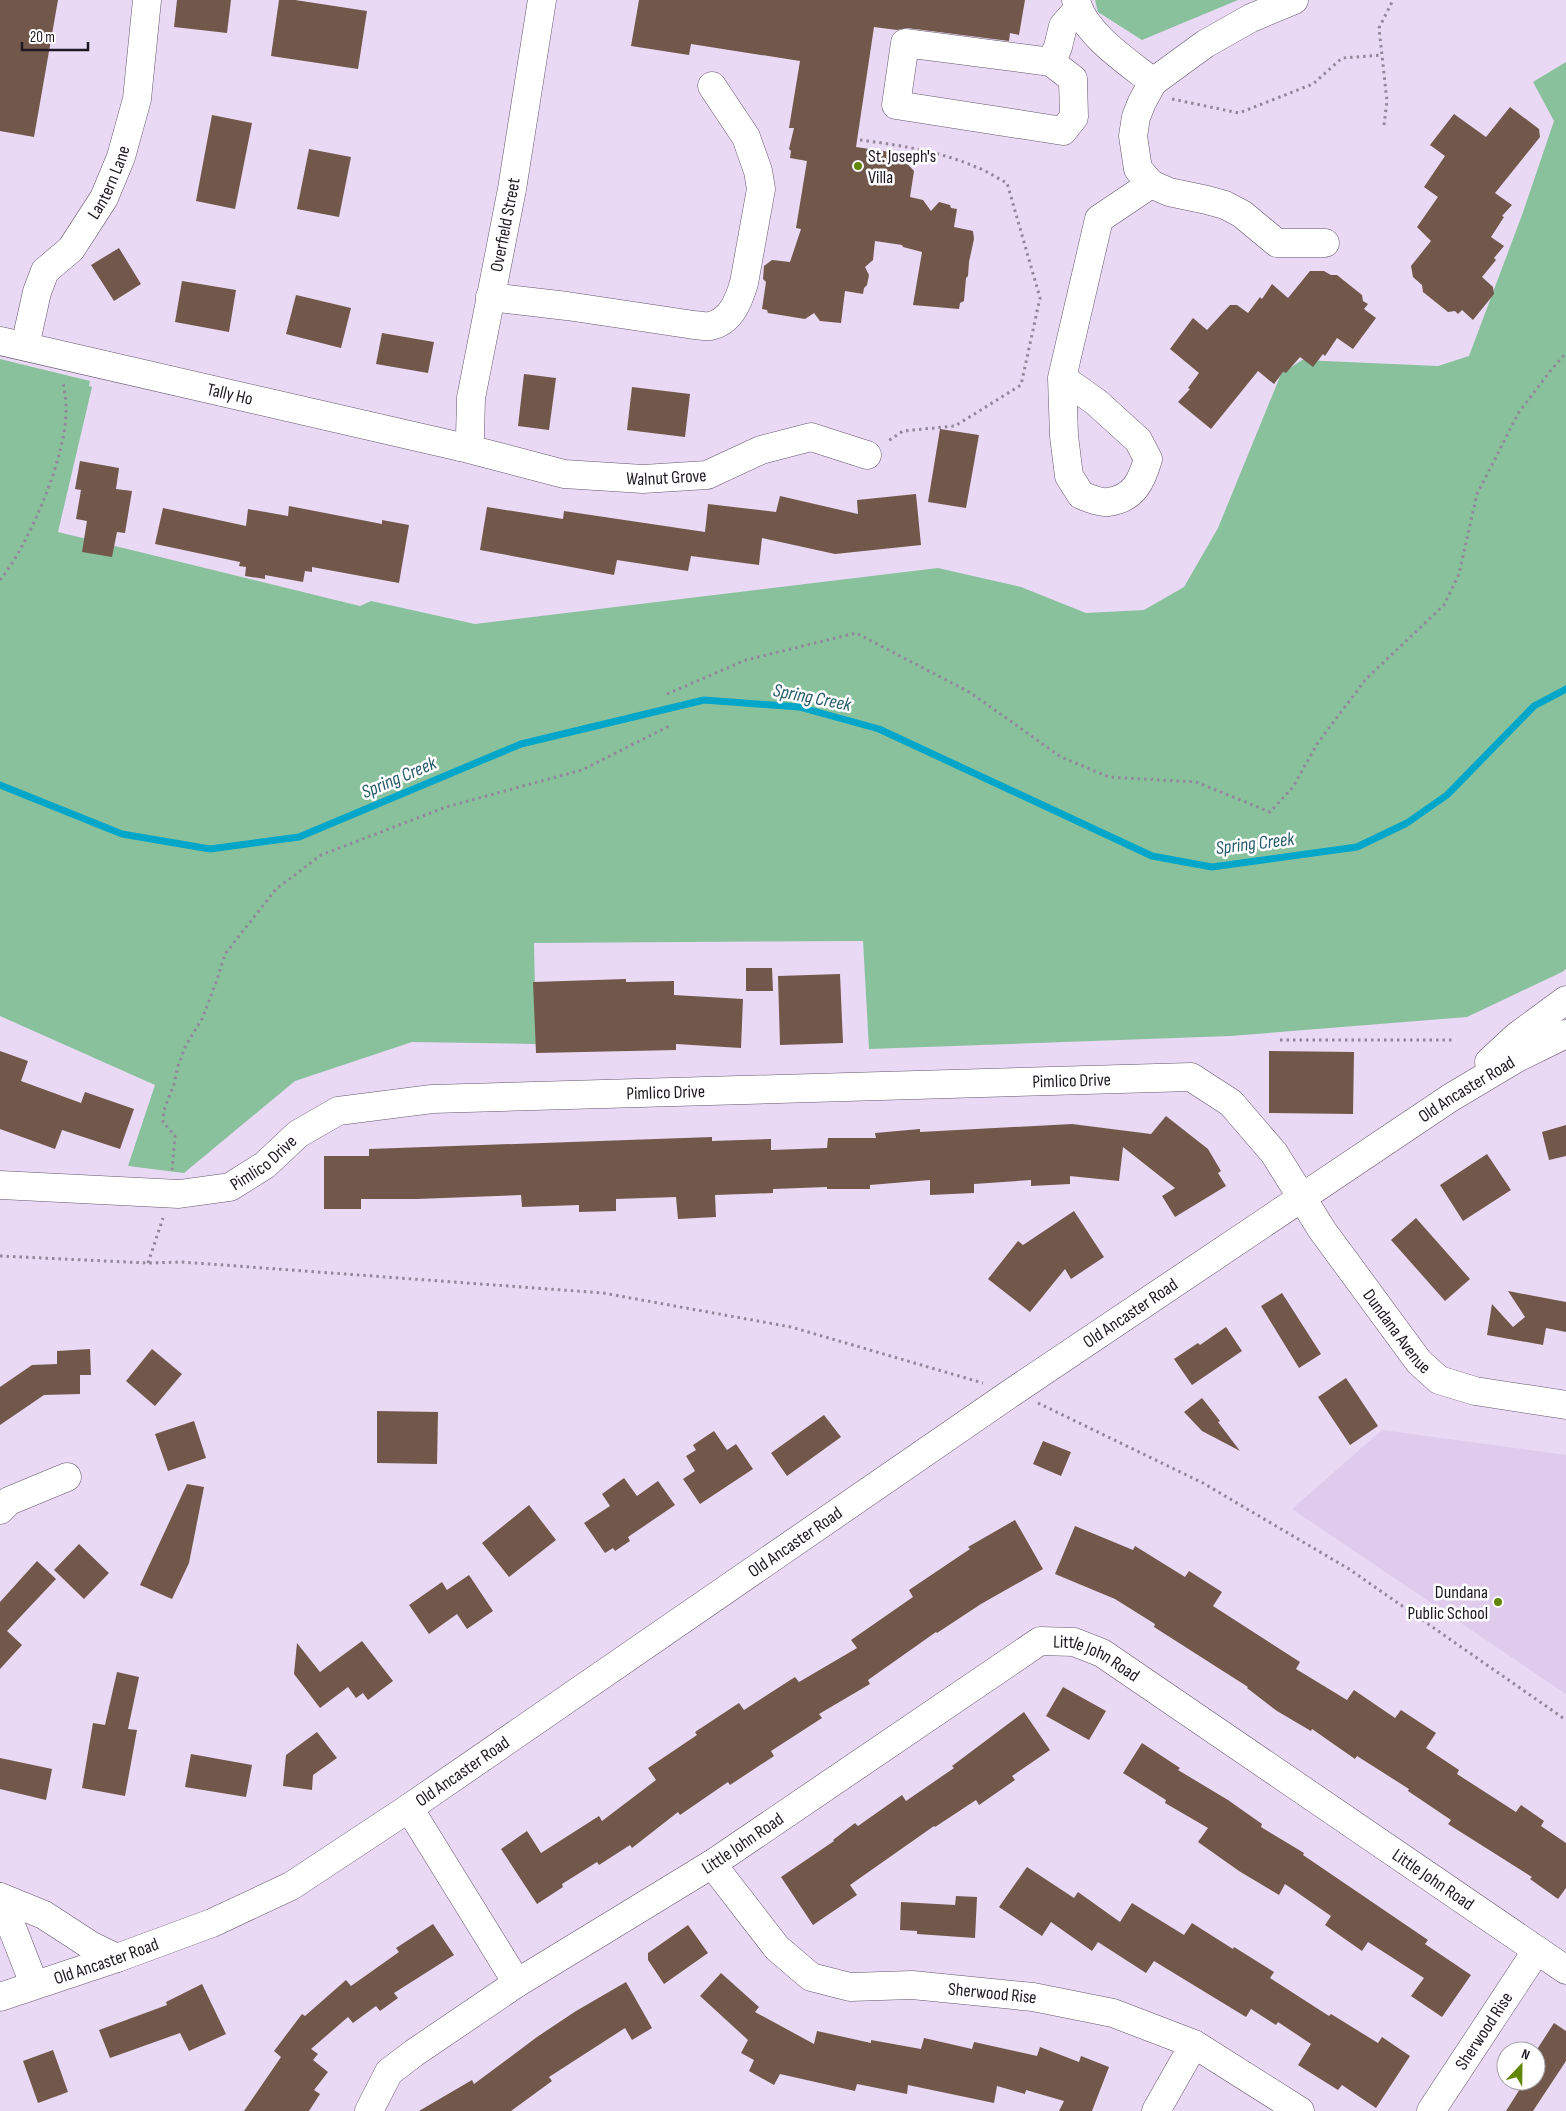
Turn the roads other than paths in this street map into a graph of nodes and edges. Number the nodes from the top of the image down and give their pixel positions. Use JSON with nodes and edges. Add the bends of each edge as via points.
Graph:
{"nodes":[{"id":1,"x":147,"y":0,"type":"edge"},
{"id":2,"x":542,"y":0,"type":"edge"},
{"id":3,"x":1294,"y":0,"type":"edge"},
{"id":4,"x":1080,"y":10,"type":"edge"},
{"id":5,"x":1054,"y":54,"type":"junction"},
{"id":6,"x":712,"y":86,"type":"dead end"},
{"id":7,"x":1150,"y":88,"type":"junction"},
{"id":8,"x":1151,"y":184,"type":"junction"},
{"id":9,"x":1325,"y":243,"type":"dead end"},
{"id":10,"x":490,"y":297,"type":"junction"},
{"id":11,"x":12,"y":343,"type":"edge"},
{"id":12,"x":1062,"y":378,"type":"dead end"},
{"id":13,"x":461,"y":447,"type":"junction"},
{"id":14,"x":867,"y":455,"type":"road end"},
{"id":15,"x":1566,"y":1000,"type":"edge"},
{"id":16,"x":1566,"y":1034,"type":"edge"},
{"id":17,"x":1450,"y":1098,"type":"junction"},
{"id":18,"x":0,"y":1185,"type":"edge"},
{"id":19,"x":1301,"y":1198,"type":"junction"},
{"id":20,"x":1566,"y":1404,"type":"edge"},
{"id":21,"x":67,"y":1477,"type":"dead end"},
{"id":22,"x":0,"y":1510,"type":"edge"},
{"id":23,"x":409,"y":1808,"type":"junction"},
{"id":24,"x":712,"y":1864,"type":"junction"},
{"id":25,"x":0,"y":1897,"type":"edge"},
{"id":26,"x":1537,"y":1950,"type":"junction"},
{"id":27,"x":117,"y":1958,"type":"junction"},
{"id":28,"x":1566,"y":1970,"type":"edge"},
{"id":29,"x":517,"y":1983,"type":"junction"},
{"id":30,"x":34,"y":1984,"type":"junction"},
{"id":31,"x":0,"y":1997,"type":"edge"},
{"id":32,"x":1194,"y":2044,"type":"junction"},
{"id":33,"x":369,"y":2111,"type":"edge"},
{"id":34,"x":1156,"y":2111,"type":"edge"},
{"id":35,"x":1300,"y":2111,"type":"edge"},
{"id":36,"x":1431,"y":2111,"type":"edge"}],
"edges":[{"from":1,"to":11,"type":"street","name":"Lantern Lane","via":[[137,99],[121,157],[104,198],[71,249],[45,271]]},
{"from":2,"to":10,"type":"street","name":"Overfield Street","via":[[512,189]]},
{"from":3,"to":7,"type":"street","via":[[1251,18],[1205,44]]},
{"from":4,"to":5,"type":"street","via":[[1063,26]]},
{"from":4,"to":7,"type":"street","via":[[1095,34]]},
{"from":5,"to":5,"type":"street","via":[[905,43],[896,105],[1063,131],[1074,117],[1073,79]]},
{"from":6,"to":10,"type":"street","via":[[746,137],[761,189],[741,295],[729,315],[710,326],[694,325]]},
{"from":7,"to":8,"type":"street","via":[[1136,117],[1133,136],[1138,170]]},
{"from":8,"to":9,"type":"street","via":[[1169,192],[1225,205],[1242,214],[1277,243]]},
{"from":8,"to":12,"type":"street","via":[[1099,218]]},
{"from":10,"to":13,"type":"street","name":"Overfield Street","via":[[471,398],[470,436]]},
{"from":11,"to":13,"type":"street","name":"Tally Ho"},
{"from":13,"to":14,"type":"street","name":"Walnut Grove","via":[[564,474],[643,479],[707,475],[761,450],[811,437]]},
{"from":15,"to":17,"type":"street","via":[[1518,1036]]},
{"from":16,"to":17,"type":"street","name":"Old Ancaster Road","via":[[1517,1058]]},
{"from":17,"to":19,"type":"street","name":"Old Ancaster Road"},
{"from":18,"to":19,"type":"street","name":"Pimlico Drive","via":[[179,1194],[230,1187],[265,1165],[298,1134],[338,1111],[432,1099],[1191,1077],[1231,1103],[1274,1153]]},
{"from":19,"to":20,"type":"street","name":"Dundana Avenue","via":[[1419,1362],[1439,1380],[1475,1391]]},
{"from":19,"to":23,"type":"street","name":"Old Ancaster Road","via":[[1014,1391]]},
{"from":21,"to":22,"type":"street","via":[[9,1501]]},
{"from":23,"to":27,"type":"street","name":"Old Ancaster Road","via":[[291,1886],[212,1923]]},
{"from":23,"to":29,"type":"street"},
{"from":24,"to":26,"type":"street","name":"Little John Road","via":[[1040,1641],[1074,1642],[1102,1653]]},
{"from":24,"to":29,"type":"street","name":"Little John Road"},
{"from":24,"to":32,"type":"street","name":"Sherwood Rise","via":[[778,1948],[811,1977],[850,1987],[912,1985],[1033,1997],[1113,2013]]},
{"from":25,"to":27,"type":"street","via":[[44,1915],[90,1945]]},
{"from":25,"to":30,"type":"street"},
{"from":26,"to":28,"type":"street","name":"Little John Road"},
{"from":26,"to":36,"type":"street","name":"Sherwood Rise"},
{"from":27,"to":30,"type":"street","name":"Old Ancaster Road"},
{"from":29,"to":33,"type":"street","name":"Little John Road","via":[[389,2072]]},
{"from":30,"to":31,"type":"street","name":"Old Ancaster Road"},
{"from":32,"to":34,"type":"street"},
{"from":32,"to":35,"type":"street","name":"Sherwood Rise"}]}
